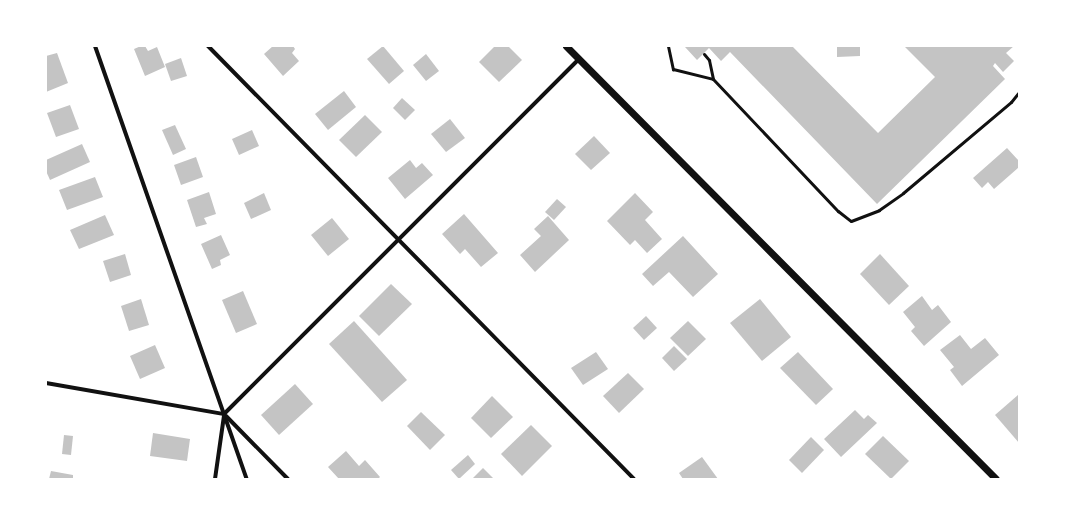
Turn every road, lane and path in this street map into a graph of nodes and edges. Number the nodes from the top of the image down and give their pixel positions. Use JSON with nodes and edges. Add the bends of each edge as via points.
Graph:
{"nodes":[{"id":1,"x":95,"y":46,"type":"edge"},
{"id":2,"x":208,"y":46,"type":"edge"},
{"id":3,"x":566,"y":46,"type":"edge"},
{"id":4,"x":668,"y":46,"type":"edge"},
{"id":5,"x":704,"y":54,"type":"dead end"},
{"id":6,"x":579,"y":59,"type":"junction"},
{"id":7,"x":713,"y":79,"type":"junction"},
{"id":8,"x":1019,"y":92,"type":"edge"},
{"id":9,"x":398,"y":240,"type":"junction"},
{"id":10,"x":46,"y":383,"type":"edge"},
{"id":11,"x":224,"y":414,"type":"junction"},
{"id":12,"x":215,"y":479,"type":"edge"},
{"id":13,"x":246,"y":479,"type":"edge"},
{"id":14,"x":288,"y":479,"type":"edge"},
{"id":15,"x":634,"y":479,"type":"edge"},
{"id":16,"x":996,"y":479,"type":"edge"}],
"edges":[{"from":1,"to":11,"type":"street"},
{"from":2,"to":9,"type":"street"},
{"from":3,"to":6,"type":"street"},
{"from":4,"to":7,"type":"lane","via":[[673,69]]},
{"from":5,"to":7,"type":"lane","via":[[709,60]]},
{"from":6,"to":9,"type":"street"},
{"from":6,"to":16,"type":"street"},
{"from":7,"to":8,"type":"lane","via":[[838,211],[851,221],[879,210],[903,193],[1011,102]]},
{"from":9,"to":11,"type":"street"},
{"from":9,"to":15,"type":"street"},
{"from":10,"to":11,"type":"street"},
{"from":11,"to":12,"type":"street"},
{"from":11,"to":13,"type":"street"},
{"from":11,"to":14,"type":"street"}]}
